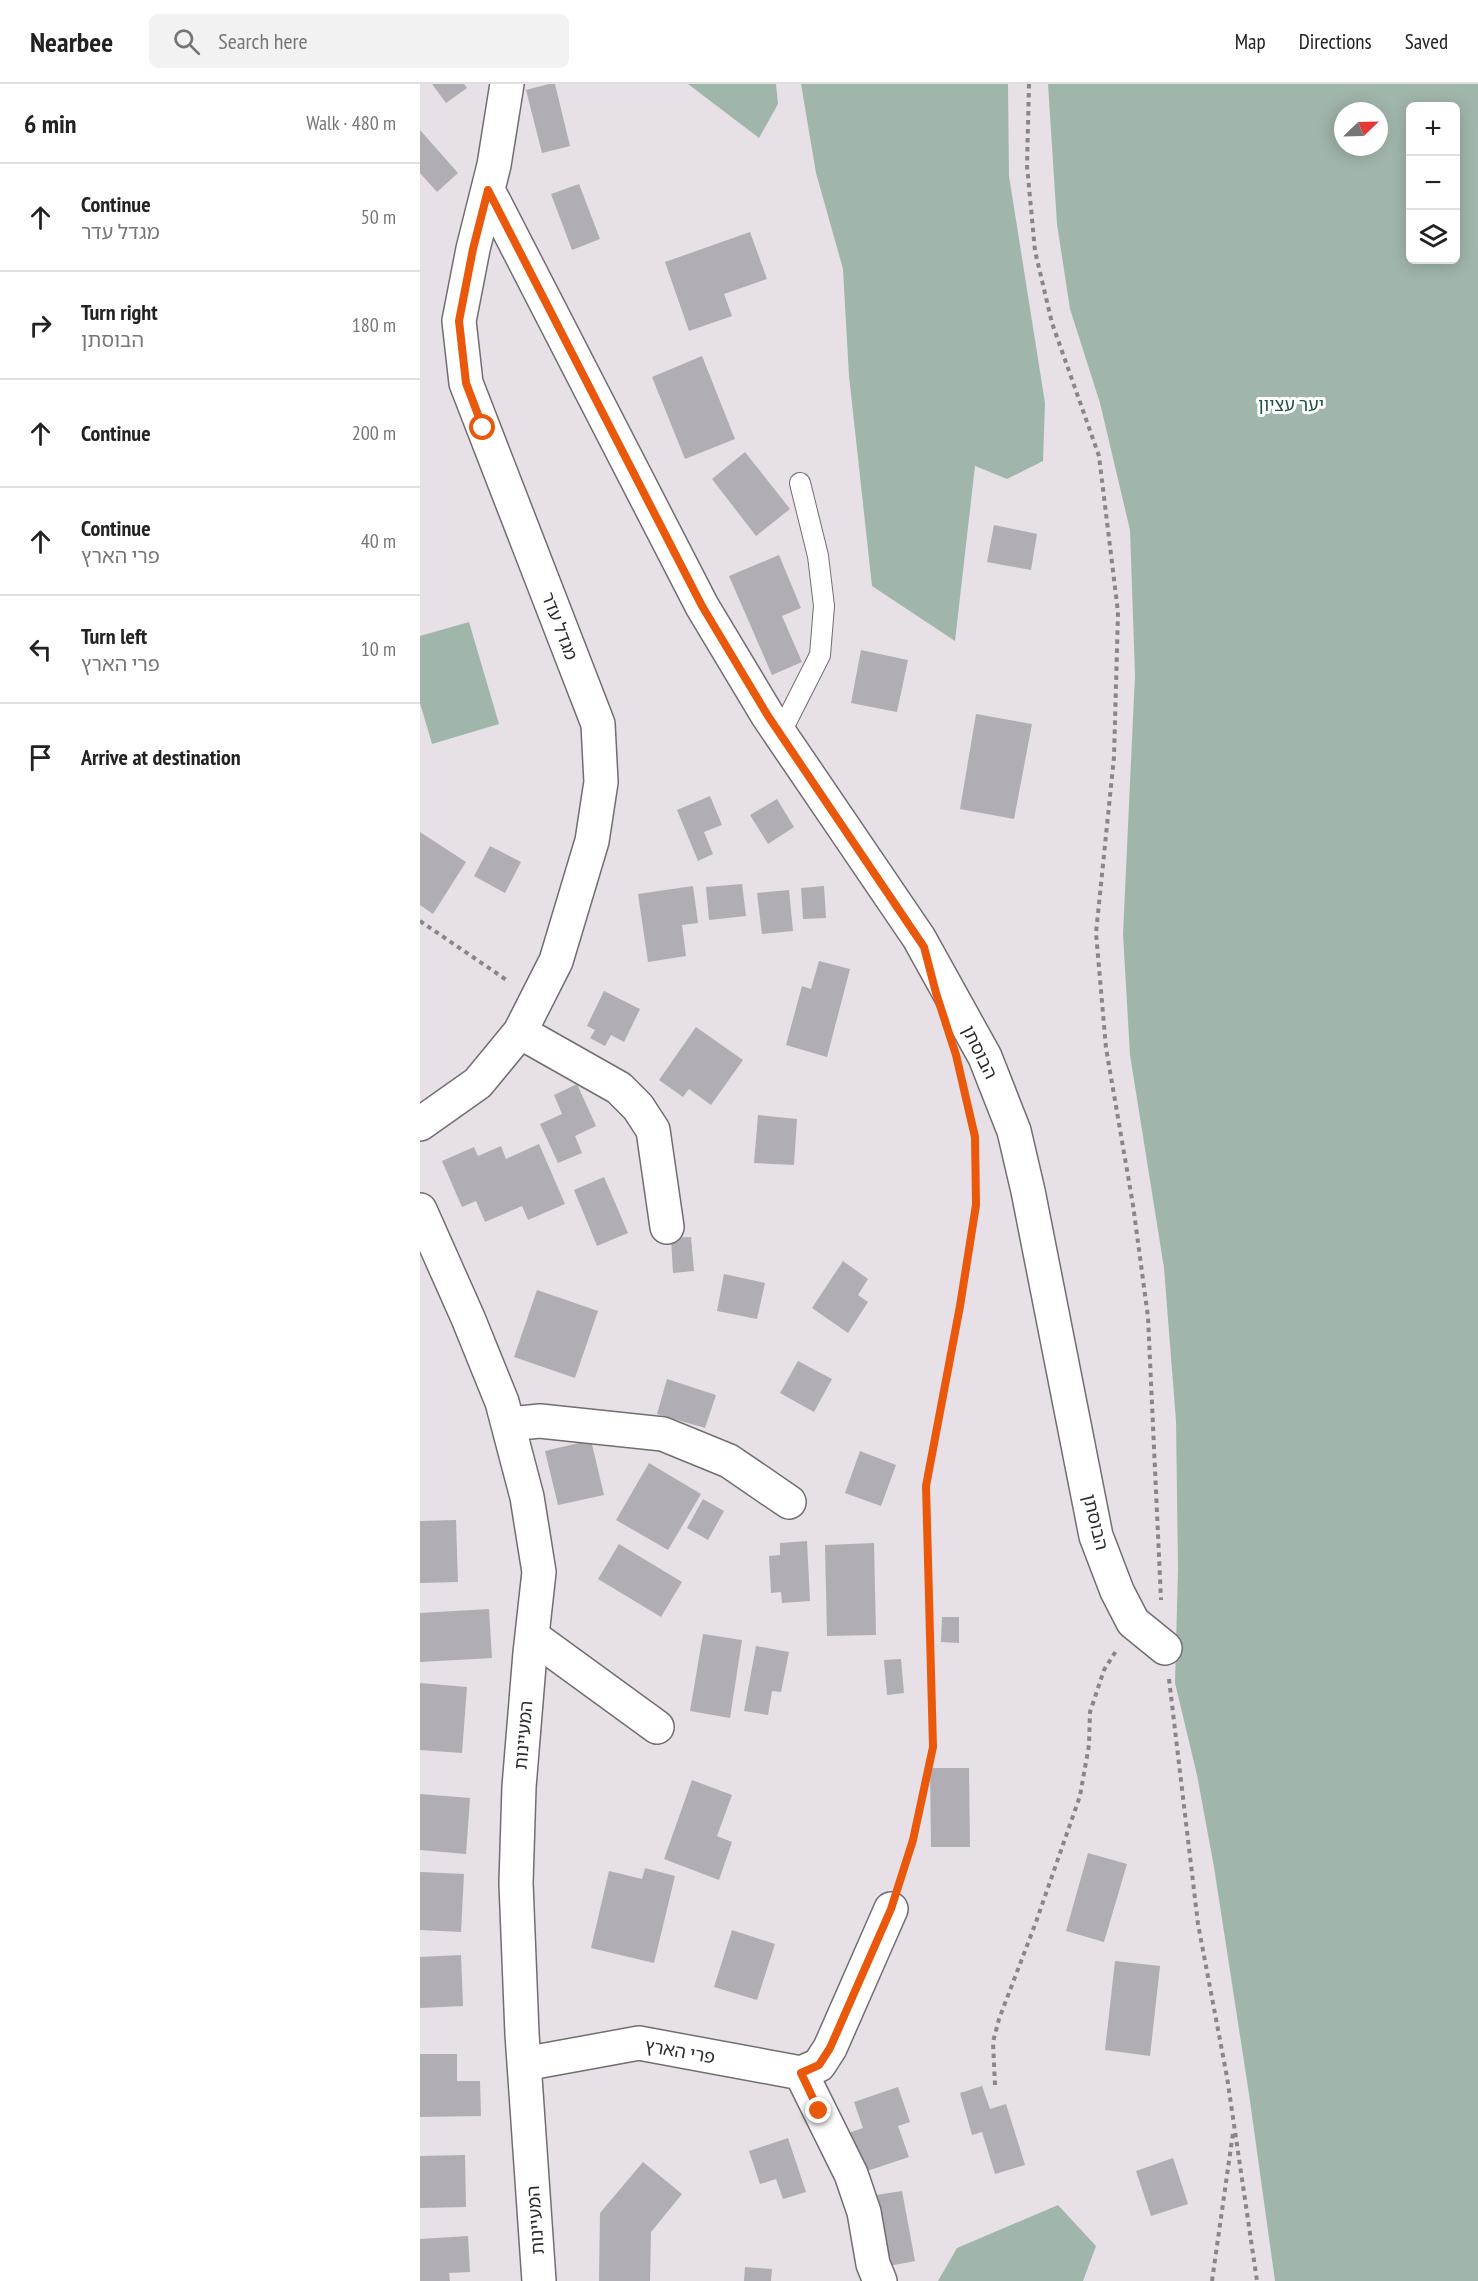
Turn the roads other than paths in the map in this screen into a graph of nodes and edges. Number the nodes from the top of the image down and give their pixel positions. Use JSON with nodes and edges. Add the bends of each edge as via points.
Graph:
{"nodes":[{"id":1,"x":507,"y":84,"type":"edge"},
{"id":2,"x":488,"y":190,"type":"junction"},
{"id":3,"x":800,"y":483,"type":"dead end"},
{"id":4,"x":780,"y":734,"type":"junction"},
{"id":5,"x":520,"y":1032,"type":"junction"},
{"id":6,"x":420,"y":1124,"type":"edge"},
{"id":7,"x":420,"y":1210,"type":"edge"},
{"id":8,"x":667,"y":1227,"type":"dead end"},
{"id":9,"x":508,"y":1424,"type":"junction"},
{"id":10,"x":789,"y":1502,"type":"dead end"},
{"id":11,"x":532,"y":1636,"type":"junction"},
{"id":12,"x":1165,"y":1648,"type":"road end"},
{"id":13,"x":657,"y":1727,"type":"dead end"},
{"id":14,"x":891,"y":1909,"type":"road end"},
{"id":15,"x":524,"y":2064,"type":"junction"},
{"id":16,"x":801,"y":2073,"type":"junction"},
{"id":17,"x":539,"y":2281,"type":"edge"},
{"id":18,"x":880,"y":2281,"type":"edge"}],
"edges":[{"from":1,"to":2,"type":"street","name":"מגדל עדר"},
{"from":2,"to":4,"type":"street","name":"הבוסתן","via":[[702,606]]},
{"from":2,"to":5,"type":"street","name":"מגדל עדר","via":[[459,321],[466,383],[598,724],[600,782],[592,840],[556,962]]},
{"from":3,"to":4,"type":"lane","via":[[818,556],[824,606],[820,655]]},
{"from":4,"to":12,"type":"street","name":"הבוסתן","via":[[919,938],[989,1068],[1014,1131],[1029,1191],[1096,1536],[1133,1622]]},
{"from":5,"to":6,"type":"street","name":"מגדל עדר","via":[[478,1083]]},
{"from":5,"to":8,"type":"street","via":[[619,1088],[638,1107],[652,1130]]},
{"from":7,"to":9,"type":"street","name":"המעיינות","via":[[473,1328]]},
{"from":9,"to":10,"type":"street","via":[[540,1421],[663,1434],[729,1461]]},
{"from":9,"to":11,"type":"street","name":"המעיינות","via":[[527,1497],[539,1572]]},
{"from":11,"to":13,"type":"street"},
{"from":11,"to":15,"type":"street","name":"המעיינות","via":[[519,1787],[516,1883]]},
{"from":14,"to":16,"type":"street","via":[[830,2048],[819,2065]]},
{"from":15,"to":16,"type":"street","name":"פרי הארץ","via":[[639,2043]]},
{"from":15,"to":17,"type":"street","name":"המעיינות"},
{"from":16,"to":18,"type":"street","via":[[851,2174]]}]}
